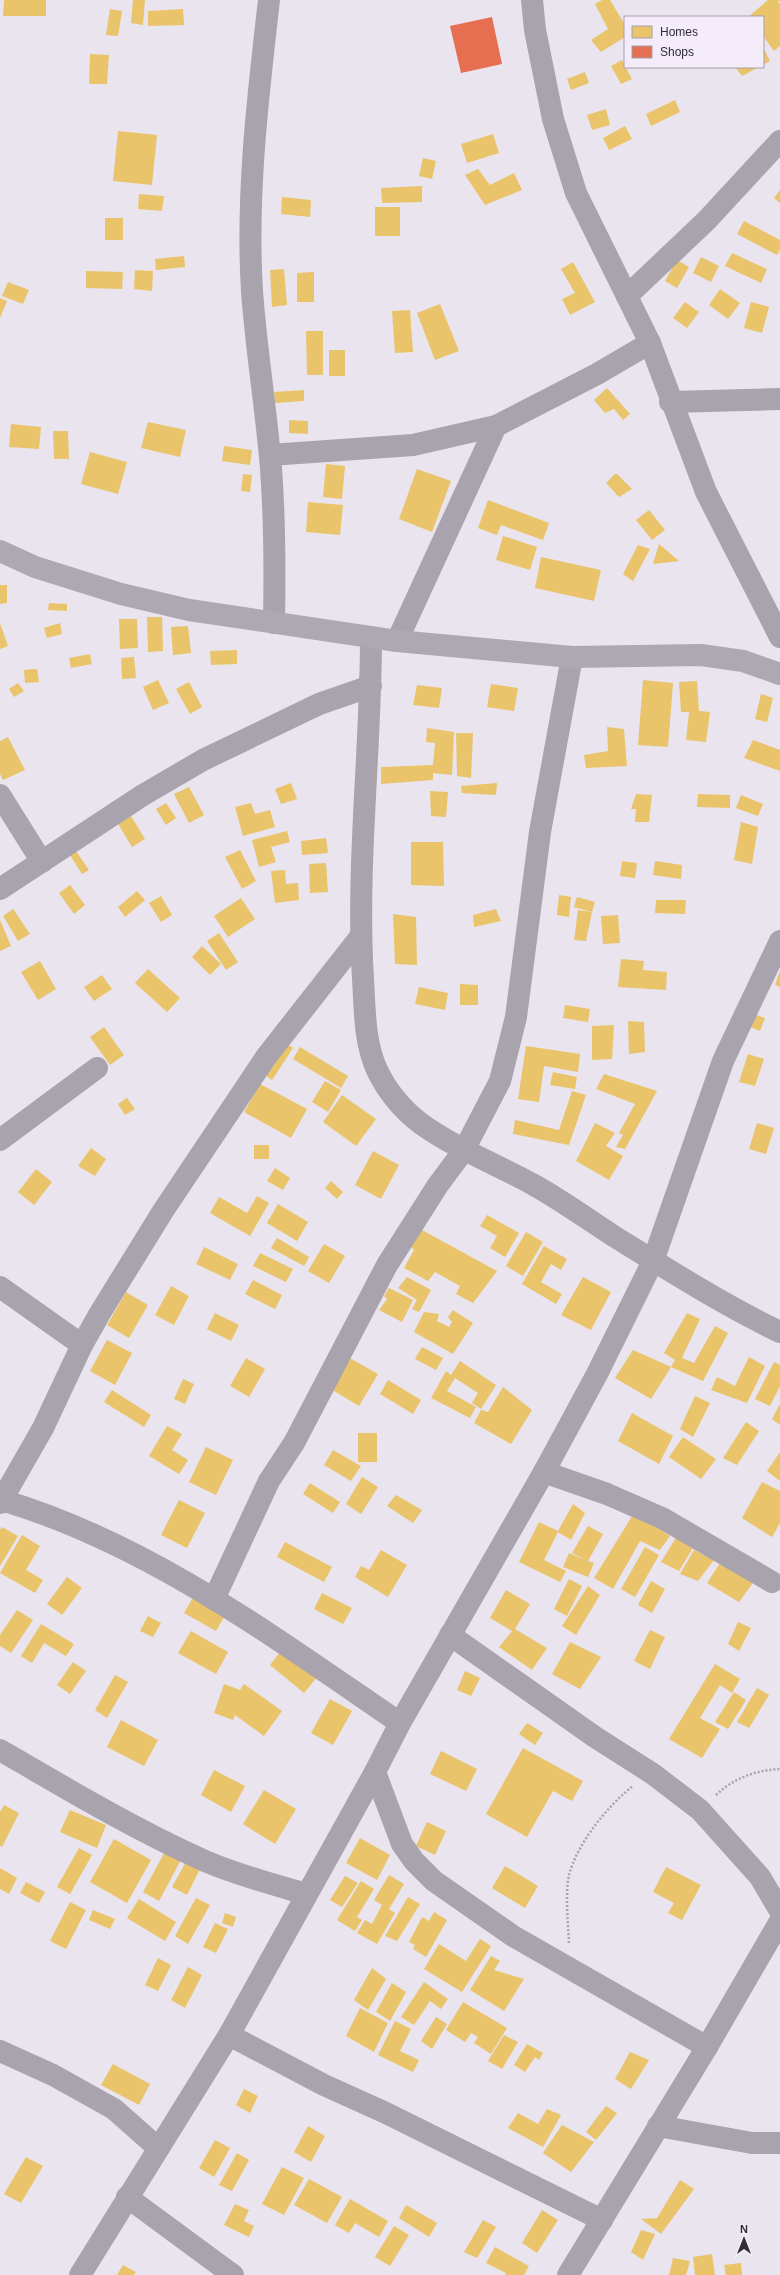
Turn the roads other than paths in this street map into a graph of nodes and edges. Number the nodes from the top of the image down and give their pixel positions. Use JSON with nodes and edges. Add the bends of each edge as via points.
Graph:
{"nodes":[{"id":1,"x":268,"y":0,"type":"edge"},
{"id":2,"x":532,"y":0,"type":"edge"},
{"id":3,"x":780,"y":141,"type":"edge"},
{"id":4,"x":627,"y":296,"type":"junction"},
{"id":5,"x":650,"y":343,"type":"junction"},
{"id":6,"x":780,"y":399,"type":"edge"},
{"id":7,"x":670,"y":402,"type":"junction"},
{"id":8,"x":496,"y":426,"type":"junction"},
{"id":9,"x":270,"y":455,"type":"junction"},
{"id":10,"x":0,"y":551,"type":"edge"},
{"id":11,"x":274,"y":623,"type":"junction"},
{"id":12,"x":371,"y":637,"type":"junction"},
{"id":13,"x":780,"y":637,"type":"edge"},
{"id":14,"x":397,"y":641,"type":"junction"},
{"id":15,"x":572,"y":657,"type":"junction"},
{"id":16,"x":780,"y":674,"type":"edge"},
{"id":17,"x":371,"y":686,"type":"junction"},
{"id":18,"x":0,"y":795,"type":"edge"},
{"id":19,"x":42,"y":862,"type":"junction"},
{"id":20,"x":0,"y":890,"type":"edge"},
{"id":21,"x":360,"y":937,"type":"junction"},
{"id":22,"x":780,"y":940,"type":"edge"},
{"id":23,"x":97,"y":1068,"type":"dead end"},
{"id":24,"x":0,"y":1140,"type":"edge"},
{"id":25,"x":464,"y":1150,"type":"junction"},
{"id":26,"x":653,"y":1261,"type":"junction"},
{"id":27,"x":0,"y":1288,"type":"edge"},
{"id":28,"x":780,"y":1332,"type":"edge"},
{"id":29,"x":82,"y":1344,"type":"junction"},
{"id":30,"x":544,"y":1472,"type":"junction"},
{"id":31,"x":1,"y":1502,"type":"edge"},
{"id":32,"x":772,"y":1582,"type":"dead end"},
{"id":33,"x":214,"y":1599,"type":"junction"},
{"id":34,"x":450,"y":1635,"type":"junction"},
{"id":35,"x":400,"y":1723,"type":"junction"},
{"id":36,"x":0,"y":1750,"type":"edge"},
{"id":37,"x":375,"y":1772,"type":"junction"},
{"id":38,"x":306,"y":1894,"type":"junction"},
{"id":39,"x":780,"y":1912,"type":"edge"},
{"id":40,"x":780,"y":1921,"type":"edge"},
{"id":41,"x":229,"y":2035,"type":"junction"},
{"id":42,"x":707,"y":2047,"type":"junction"},
{"id":43,"x":0,"y":2051,"type":"edge"},
{"id":44,"x":658,"y":2126,"type":"junction"},
{"id":45,"x":780,"y":2144,"type":"edge"},
{"id":46,"x":158,"y":2148,"type":"junction"},
{"id":47,"x":127,"y":2197,"type":"junction"},
{"id":48,"x":602,"y":2220,"type":"junction"},
{"id":49,"x":80,"y":2275,"type":"edge"},
{"id":50,"x":233,"y":2275,"type":"edge"},
{"id":51,"x":568,"y":2275,"type":"edge"}],
"edges":[{"from":1,"to":9,"type":"street","via":[[250,225],[252,291]]},
{"from":2,"to":4,"type":"street","via":[[535,30],[553,119],[576,193]]},
{"from":3,"to":4,"type":"street","via":[[707,220]]},
{"from":4,"to":5,"type":"street"},
{"from":5,"to":7,"type":"street"},
{"from":5,"to":8,"type":"street","via":[[597,374]]},
{"from":6,"to":7,"type":"street"},
{"from":7,"to":13,"type":"street","via":[[706,492]]},
{"from":8,"to":9,"type":"street","via":[[413,445]]},
{"from":8,"to":14,"type":"street"},
{"from":9,"to":11,"type":"street","via":[[275,558]]},
{"from":10,"to":11,"type":"street","via":[[35,567],[121,594],[189,610]]},
{"from":11,"to":12,"type":"street"},
{"from":12,"to":14,"type":"street"},
{"from":12,"to":17,"type":"street"},
{"from":14,"to":15,"type":"street"},
{"from":15,"to":16,"type":"street","via":[[700,655],[743,661]]},
{"from":15,"to":25,"type":"street","via":[[540,832],[516,1017],[500,1081]]},
{"from":17,"to":19,"type":"street","via":[[319,704],[204,760],[143,795]]},
{"from":17,"to":21,"type":"street"},
{"from":18,"to":19,"type":"street"},
{"from":19,"to":20,"type":"street"},
{"from":21,"to":25,"type":"street","via":[[365,1020],[370,1051],[376,1068],[388,1092],[400,1105],[419,1122]]},
{"from":21,"to":29,"type":"street","via":[[266,1057],[163,1211]]},
{"from":22,"to":26,"type":"street","via":[[723,1061]]},
{"from":23,"to":24,"type":"street"},
{"from":25,"to":26,"type":"street","via":[[534,1185]]},
{"from":25,"to":33,"type":"street","via":[[426,1202],[387,1265],[294,1443],[269,1481]]},
{"from":26,"to":28,"type":"street","via":[[746,1316]]},
{"from":26,"to":30,"type":"street","via":[[597,1374]]},
{"from":27,"to":29,"type":"street"},
{"from":29,"to":31,"type":"street","via":[[43,1428]]},
{"from":30,"to":32,"type":"street","via":[[607,1494],[662,1518]]},
{"from":30,"to":34,"type":"street"},
{"from":31,"to":33,"type":"street","via":[[35,1510],[84,1530],[142,1558]]},
{"from":33,"to":35,"type":"street"},
{"from":34,"to":35,"type":"street"},
{"from":34,"to":39,"type":"street","via":[[595,1737],[653,1774],[700,1810],[760,1878]]},
{"from":35,"to":37,"type":"street"},
{"from":36,"to":38,"type":"street","via":[[132,1824],[206,1861]]},
{"from":37,"to":38,"type":"street"},
{"from":37,"to":42,"type":"street","via":[[402,1844],[414,1861],[434,1881],[513,1936]]},
{"from":38,"to":41,"type":"street"},
{"from":40,"to":42,"type":"street"},
{"from":41,"to":46,"type":"street"},
{"from":41,"to":48,"type":"street","via":[[324,2085],[393,2116]]},
{"from":42,"to":44,"type":"street"},
{"from":43,"to":46,"type":"street","via":[[53,2075],[114,2109]]},
{"from":44,"to":45,"type":"street","via":[[752,2143]]},
{"from":44,"to":48,"type":"street"},
{"from":46,"to":47,"type":"street"},
{"from":47,"to":49,"type":"street"},
{"from":47,"to":50,"type":"street"},
{"from":48,"to":51,"type":"street"}]}
